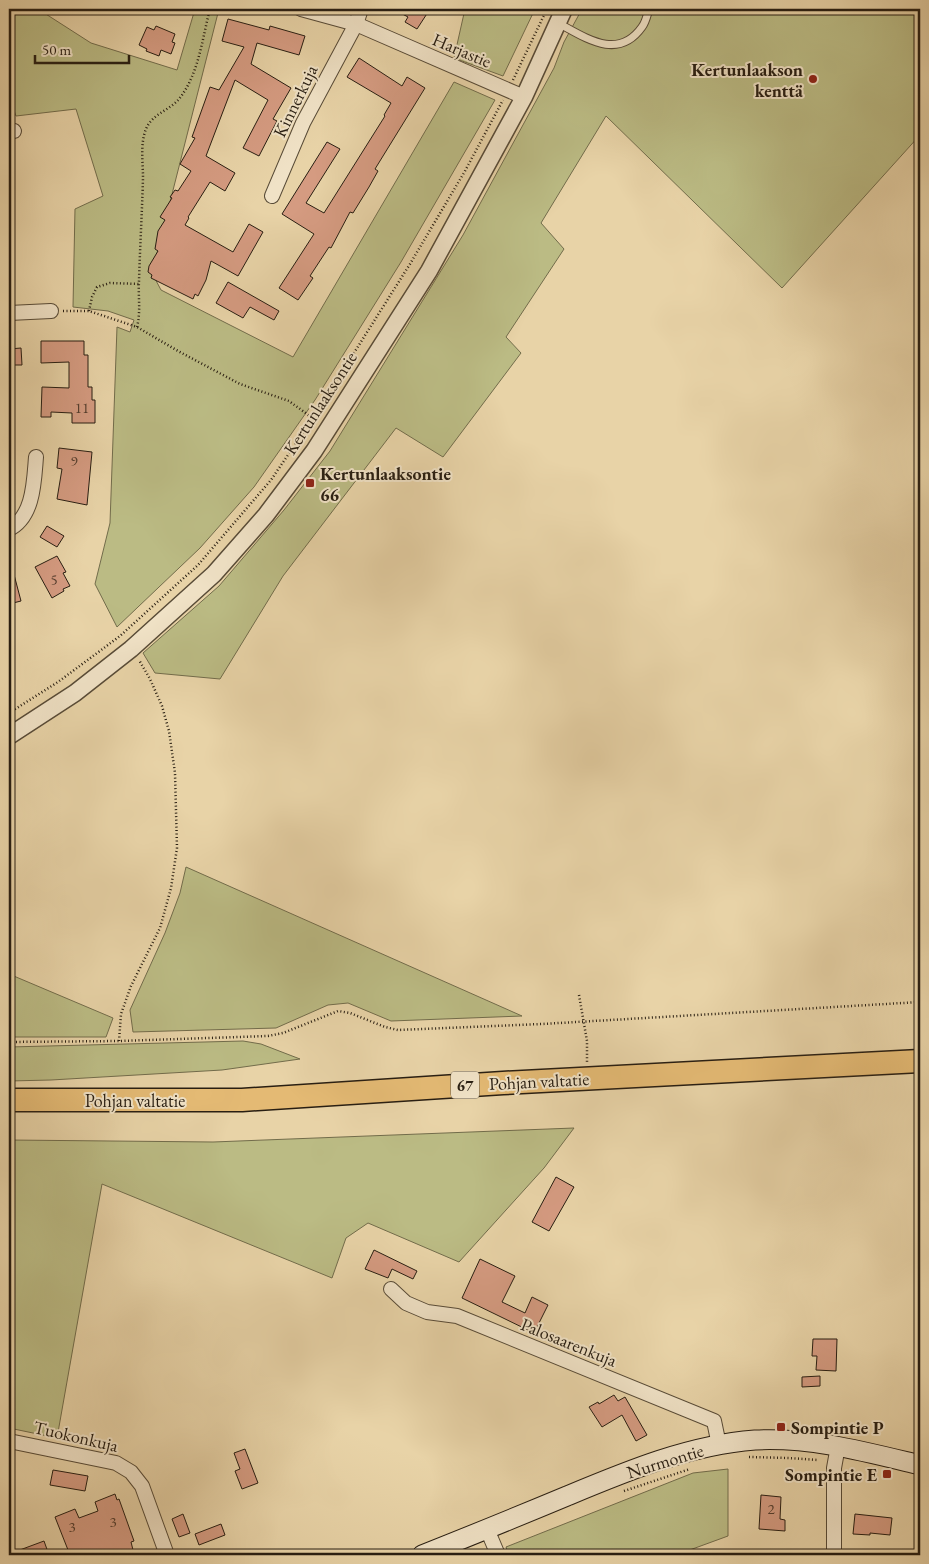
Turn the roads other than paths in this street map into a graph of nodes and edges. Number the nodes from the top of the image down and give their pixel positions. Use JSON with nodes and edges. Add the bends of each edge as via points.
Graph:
{"nodes":[{"id":1,"x":301,"y":9,"type":"edge"},
{"id":2,"x":360,"y":9,"type":"edge"},
{"id":3,"x":649,"y":9,"type":"edge"},
{"id":4,"x":560,"y":16,"type":"edge"},
{"id":5,"x":356,"y":24,"type":"junction"},
{"id":6,"x":524,"y":97,"type":"junction"},
{"id":7,"x":272,"y":196,"type":"dead end"},
{"id":8,"x":51,"y":311,"type":"road end"},
{"id":9,"x":9,"y":312,"type":"edge"},
{"id":10,"x":36,"y":456,"type":"dead end"},
{"id":11,"x":9,"y":529,"type":"edge"},
{"id":12,"x":9,"y":736,"type":"edge"},
{"id":13,"x":920,"y":1061,"type":"edge"},
{"id":14,"x":9,"y":1100,"type":"edge"},
{"id":15,"x":391,"y":1289,"type":"dead end"},
{"id":16,"x":9,"y":1441,"type":"edge"},
{"id":17,"x":719,"y":1445,"type":"junction"},
{"id":18,"x":836,"y":1454,"type":"junction"},
{"id":19,"x":920,"y":1465,"type":"edge"},
{"id":20,"x":487,"y":1529,"type":"junction"},
{"id":21,"x":167,"y":1555,"type":"edge"},
{"id":22,"x":422,"y":1555,"type":"edge"},
{"id":23,"x":498,"y":1555,"type":"edge"},
{"id":24,"x":834,"y":1555,"type":"edge"}],
"edges":[{"from":1,"to":5,"type":"street","name":"Harjastie"},
{"from":2,"to":5,"type":"street","name":"Kinnerkuja"},
{"from":3,"to":4,"type":"lane","via":[[643,27],[628,42],[612,46],[592,41]]},
{"from":4,"to":6,"type":"street","name":"Kertunlaaksontie"},
{"from":5,"to":6,"type":"street","name":"Harjastie"},
{"from":5,"to":7,"type":"street","name":"Kinnerkuja","via":[[303,124]]},
{"from":6,"to":12,"type":"street","name":"Kertunlaaksontie","via":[[429,271],[314,451],[266,515],[214,574],[131,649],[74,693]]},
{"from":8,"to":9,"type":"street"},
{"from":10,"to":11,"type":"street","via":[[34,486],[26,511]]},
{"from":13,"to":14,"type":"highway","name":"Pohjan valtatie","number":"67","via":[[242,1100]]},
{"from":15,"to":17,"type":"street","name":"Palosaarenkuja","via":[[406,1303],[427,1312],[457,1316],[714,1421]]},
{"from":16,"to":21,"type":"street","name":"Tuokonkuja","via":[[116,1462],[131,1472],[142,1486]]},
{"from":17,"to":18,"type":"main road","name":"Nurmontie","via":[[756,1440],[796,1440]]},
{"from":17,"to":20,"type":"main road","name":"Nurmontie","via":[[640,1466]]},
{"from":18,"to":19,"type":"main road","name":"Nurmontie"},
{"from":18,"to":24,"type":"street"},
{"from":20,"to":22,"type":"main road","name":"Nurmontie"},
{"from":20,"to":23,"type":"street"}]}
